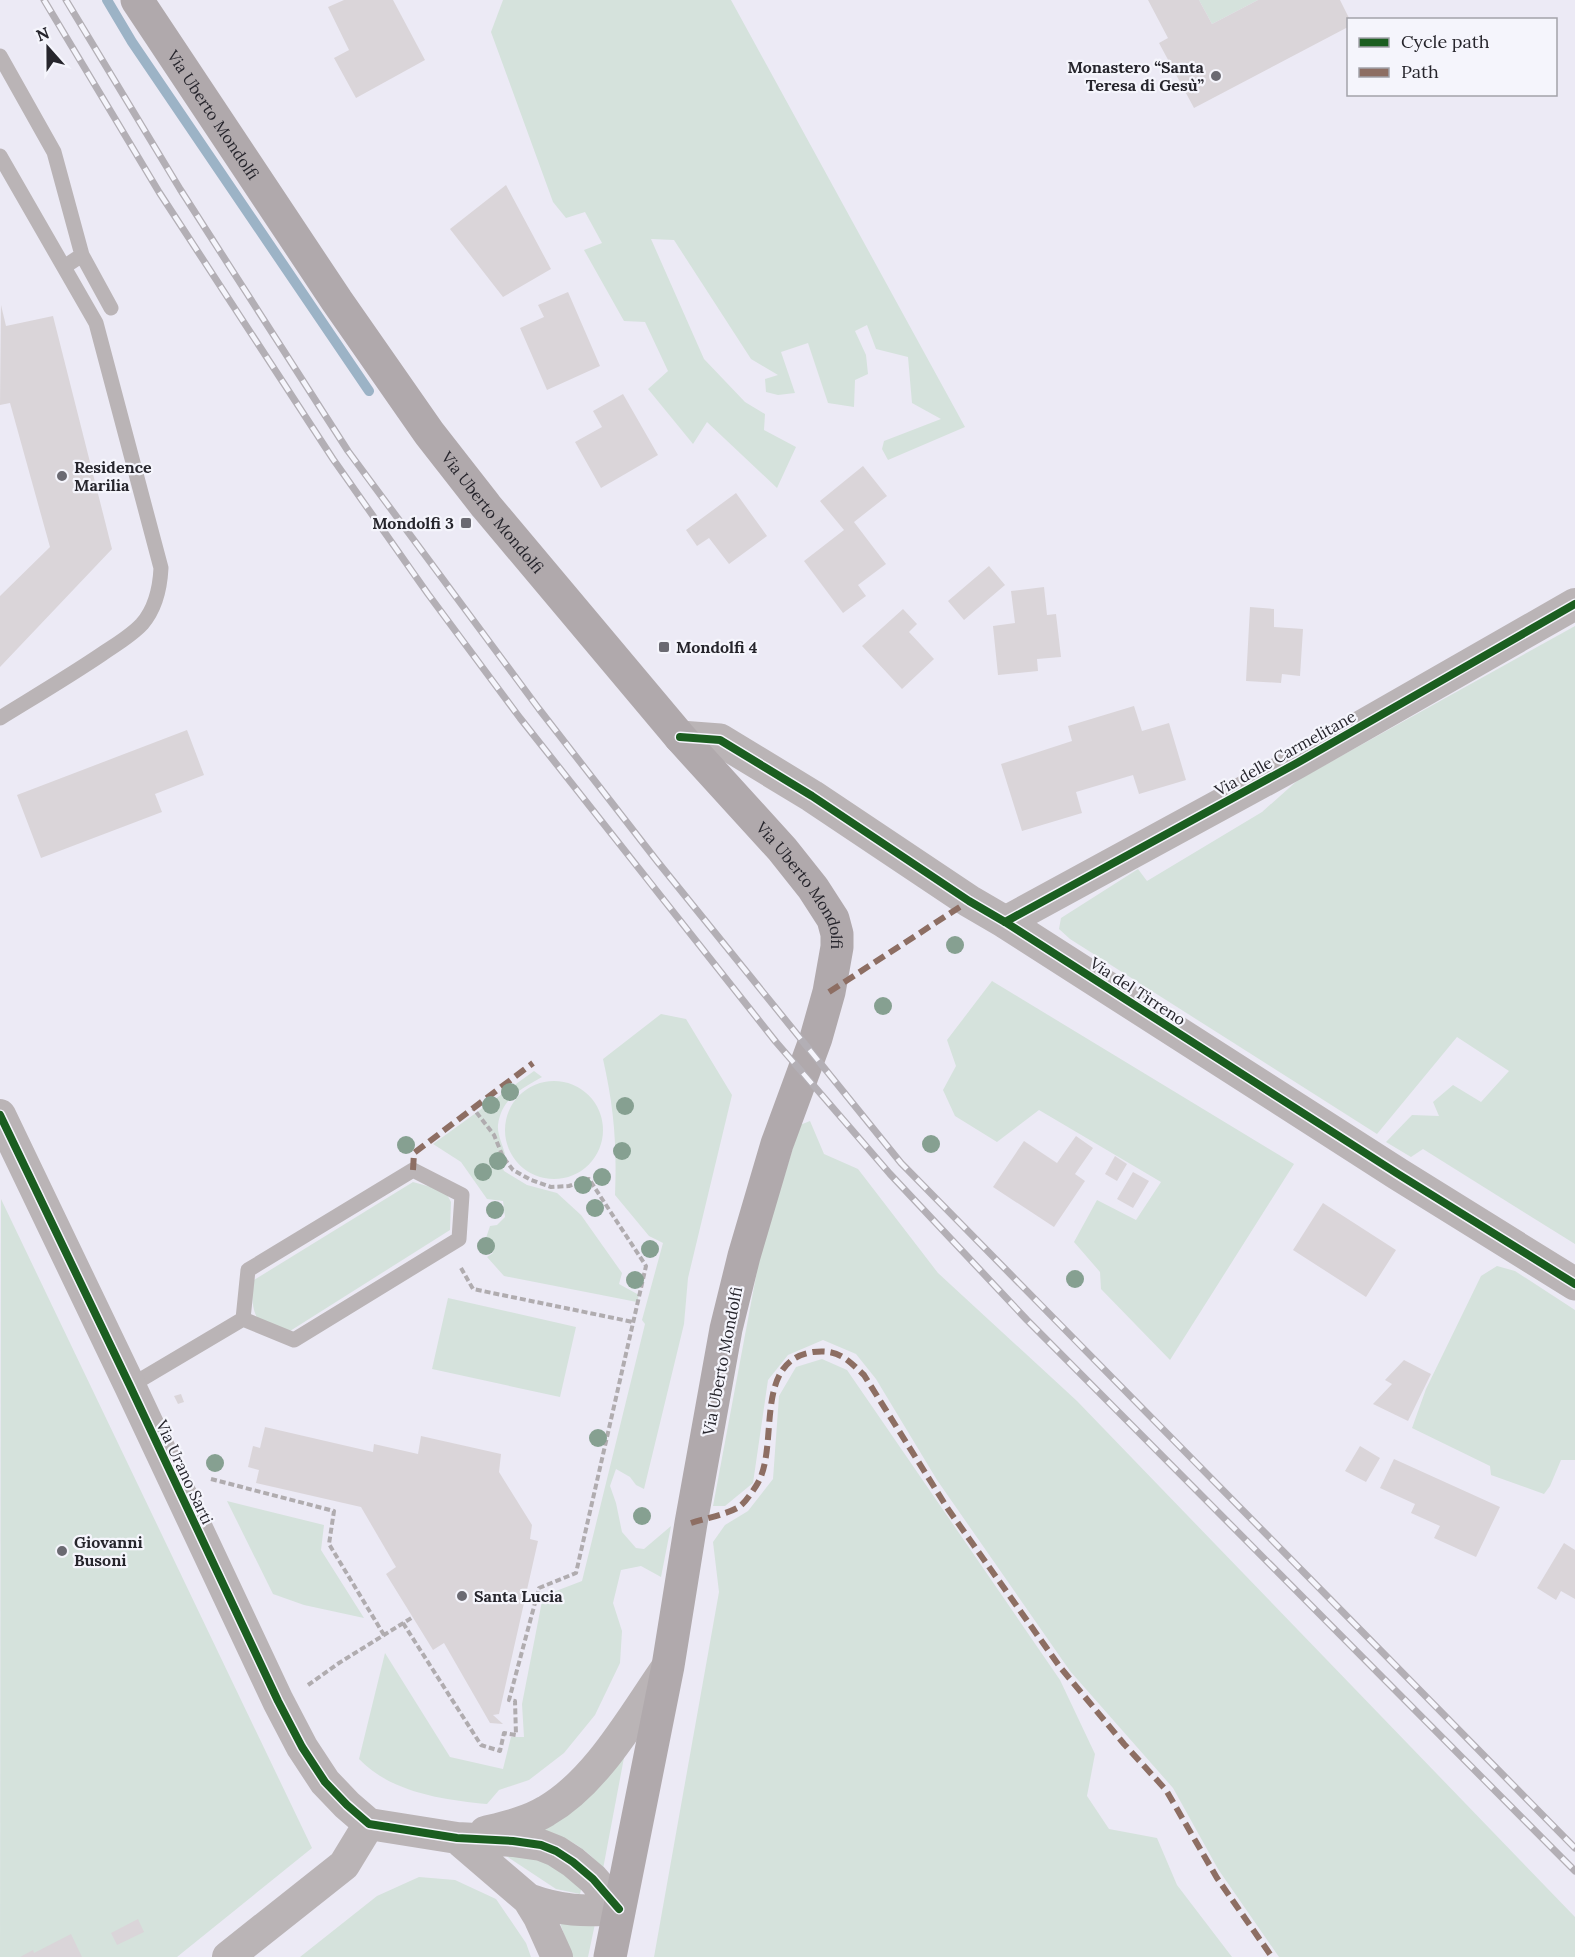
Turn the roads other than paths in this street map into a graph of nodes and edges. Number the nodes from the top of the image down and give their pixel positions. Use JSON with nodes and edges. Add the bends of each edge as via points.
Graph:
{"nodes":[{"id":1,"x":137,"y":0,"type":"edge"},
{"id":2,"x":0,"y":56,"type":"edge"},
{"id":3,"x":0,"y":156,"type":"edge"},
{"id":4,"x":82,"y":255,"type":"junction"},
{"id":5,"x":64,"y":267,"type":"junction"},
{"id":6,"x":111,"y":308,"type":"dead end"},
{"id":7,"x":1575,"y":604,"type":"edge"},
{"id":8,"x":0,"y":718,"type":"edge"},
{"id":9,"x":680,"y":736,"type":"junction"},
{"id":10,"x":812,"y":796,"type":"junction"},
{"id":11,"x":782,"y":849,"type":"junction"},
{"id":12,"x":1005,"y":922,"type":"junction"},
{"id":13,"x":0,"y":1115,"type":"edge"},
{"id":14,"x":1575,"y":1284,"type":"edge"},
{"id":15,"x":243,"y":1319,"type":"junction"},
{"id":16,"x":130,"y":1386,"type":"junction"},
{"id":17,"x":668,"y":1666,"type":"junction"},
{"id":18,"x":369,"y":1824,"type":"junction"},
{"id":19,"x":458,"y":1838,"type":"junction"},
{"id":20,"x":528,"y":1899,"type":"junction"},
{"id":21,"x":619,"y":1909,"type":"junction"},
{"id":22,"x":228,"y":1957,"type":"edge"},
{"id":23,"x":557,"y":1957,"type":"edge"},
{"id":24,"x":610,"y":1957,"type":"edge"}],
"edges":[{"from":1,"to":9,"type":"main road","name":"Via Uberto Mondolfi","via":[[429,433]]},
{"from":2,"to":4,"type":"lane","via":[[54,152]]},
{"from":3,"to":5,"type":"lane"},
{"from":4,"to":5,"type":"lane"},
{"from":4,"to":6,"type":"lane"},
{"from":5,"to":8,"type":"lane","via":[[96,323],[161,568],[160,584],[155,603],[142,624],[86,665]]},
{"from":7,"to":12,"type":"street","name":"Via delle Carmelitane","via":[[1297,763]]},
{"from":9,"to":10,"type":"street","name":"Via del Tirreno","via":[[720,740]]},
{"from":9,"to":11,"type":"main road","name":"Via Uberto Mondolfi"},
{"from":10,"to":11,"type":"street","name":"Via del Tirreno","via":[[754,793],[749,809]]},
{"from":10,"to":12,"type":"street","name":"Via del Tirreno"},
{"from":11,"to":17,"type":"main road","name":"Via Uberto Mondolfi","via":[[827,907],[837,934],[835,961],[816,1038],[777,1144],[726,1329]]},
{"from":12,"to":14,"type":"street","name":"Via del Tirreno"},
{"from":13,"to":16,"type":"street","name":"Via Urano Sarti"},
{"from":15,"to":15,"type":"lane","via":[[294,1340],[459,1239],[462,1194],[413,1170],[248,1270]]},
{"from":15,"to":16,"type":"lane"},
{"from":16,"to":18,"type":"street","name":"Via Urano Sarti","via":[[302,1747],[325,1782]]},
{"from":17,"to":19,"type":"street","via":[[605,1755],[562,1801],[514,1825]]},
{"from":17,"to":21,"type":"main road","name":"Via Uberto Mondolfi"},
{"from":18,"to":19,"type":"street"},
{"from":18,"to":22,"type":"street","via":[[344,1865]]},
{"from":19,"to":20,"type":"street"},
{"from":19,"to":21,"type":"street","via":[[530,1843],[556,1851],[593,1879]]},
{"from":20,"to":21,"type":"street","via":[[583,1912]]},
{"from":20,"to":23,"type":"street"},
{"from":21,"to":24,"type":"main road","name":"Via Uberto Mondolfi"}]}
